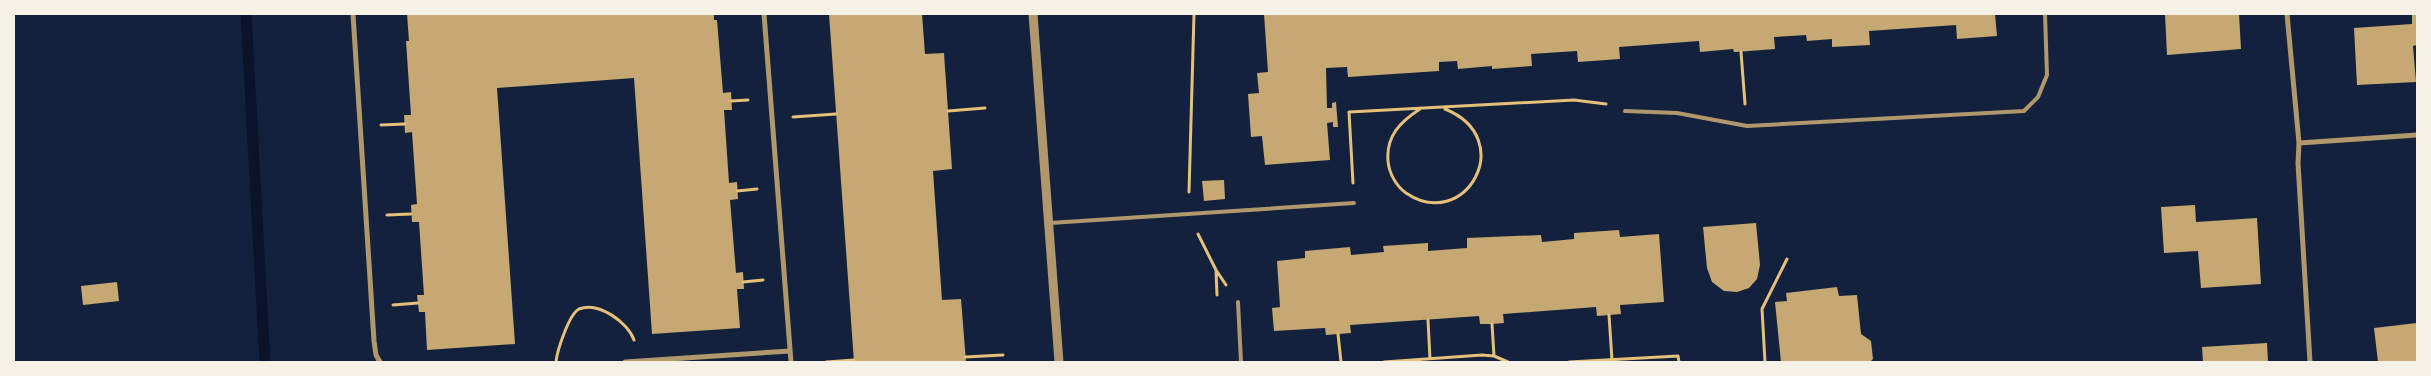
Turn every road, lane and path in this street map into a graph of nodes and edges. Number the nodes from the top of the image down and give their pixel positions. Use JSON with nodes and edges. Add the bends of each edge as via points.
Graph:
{"nodes":[{"id":1,"x":353,"y":14,"type":"edge"},
{"id":2,"x":764,"y":14,"type":"edge"},
{"id":3,"x":1033,"y":14,"type":"edge"},
{"id":4,"x":1194,"y":14,"type":"edge"},
{"id":5,"x":2045,"y":14,"type":"edge"},
{"id":6,"x":2287,"y":14,"type":"edge"},
{"id":7,"x":1741,"y":52,"type":"dead end"},
{"id":8,"x":985,"y":108,"type":"dead end"},
{"id":9,"x":1442,"y":108,"type":"junction"},
{"id":10,"x":1420,"y":109,"type":"junction"},
{"id":11,"x":948,"y":111,"type":"dead end"},
{"id":12,"x":1625,"y":111,"type":"joint"},
{"id":13,"x":836,"y":114,"type":"dead end"},
{"id":14,"x":812,"y":116,"type":"dead end"},
{"id":15,"x":1747,"y":126,"type":"junction"},
{"id":16,"x":2417,"y":135,"type":"edge"},
{"id":17,"x":2299,"y":143,"type":"junction"},
{"id":18,"x":1354,"y":203,"type":"joint"},
{"id":19,"x":1189,"y":214,"type":"junction"},
{"id":20,"x":1048,"y":223,"type":"junction"},
{"id":21,"x":1787,"y":259,"type":"dead end"},
{"id":22,"x":1238,"y":302,"type":"joint"},
{"id":23,"x":1609,"y":315,"type":"dead end"},
{"id":24,"x":1428,"y":320,"type":"dead end"},
{"id":25,"x":1492,"y":324,"type":"dead end"},
{"id":26,"x":1338,"y":334,"type":"dead end"},
{"id":27,"x":790,"y":351,"type":"junction"},
{"id":28,"x":1003,"y":355,"type":"dead end"},
{"id":29,"x":1494,"y":356,"type":"junction"},
{"id":30,"x":966,"y":357,"type":"dead end"},
{"id":31,"x":1430,"y":359,"type":"junction"},
{"id":32,"x":854,"y":360,"type":"dead end"},
{"id":33,"x":1612,"y":360,"type":"junction"},
{"id":34,"x":380,"y":362,"type":"edge"},
{"id":35,"x":556,"y":362,"type":"edge"},
{"id":36,"x":625,"y":362,"type":"edge"},
{"id":37,"x":637,"y":362,"type":"edge"},
{"id":38,"x":790,"y":362,"type":"edge"},
{"id":39,"x":826,"y":362,"type":"edge"},
{"id":40,"x":1059,"y":362,"type":"edge"},
{"id":41,"x":1241,"y":362,"type":"edge"},
{"id":42,"x":1341,"y":362,"type":"edge"},
{"id":43,"x":1384,"y":362,"type":"edge"},
{"id":44,"x":1508,"y":362,"type":"edge"},
{"id":45,"x":1569,"y":362,"type":"edge"},
{"id":46,"x":1679,"y":362,"type":"edge"},
{"id":47,"x":1765,"y":362,"type":"edge"},
{"id":48,"x":2310,"y":362,"type":"edge"}],
"edges":[{"from":1,"to":34,"type":"street","via":[[374,342]]},
{"from":2,"to":27,"type":"street"},
{"from":3,"to":20,"type":"street"},
{"from":4,"to":19,"type":"path"},
{"from":5,"to":15,"type":"lane","via":[[2047,75],[2038,97],[2024,111]]},
{"from":6,"to":17,"type":"street"},
{"from":7,"to":15,"type":"path"},
{"from":8,"to":11,"type":"path"},
{"from":9,"to":10,"type":"path"},
{"from":9,"to":10,"type":"path","via":[[1465,120],[1475,131],[1481,159],[1478,174],[1459,196],[1430,203],[1404,191],[1388,166],[1391,137],[1399,124]]},
{"from":9,"to":12,"type":"path","via":[[1574,100],[1602,103]]},
{"from":10,"to":18,"type":"path","via":[[1349,112]]},
{"from":12,"to":15,"type":"lane","via":[[1676,113]]},
{"from":13,"to":14,"type":"path"},
{"from":16,"to":17,"type":"street"},
{"from":17,"to":48,"type":"street"},
{"from":18,"to":19,"type":"lane"},
{"from":19,"to":20,"type":"lane"},
{"from":19,"to":22,"type":"path","via":[[1216,270]]},
{"from":20,"to":40,"type":"street"},
{"from":21,"to":47,"type":"path","via":[[1762,309]]},
{"from":22,"to":41,"type":"lane"},
{"from":23,"to":33,"type":"path"},
{"from":24,"to":31,"type":"path"},
{"from":25,"to":29,"type":"path"},
{"from":26,"to":42,"type":"path"},
{"from":27,"to":37,"type":"street"},
{"from":27,"to":38,"type":"street"},
{"from":28,"to":30,"type":"path"},
{"from":29,"to":31,"type":"path"},
{"from":29,"to":44,"type":"path"},
{"from":31,"to":43,"type":"path"},
{"from":32,"to":39,"type":"path"},
{"from":33,"to":45,"type":"path"},
{"from":33,"to":46,"type":"path","via":[[1678,356]]},
{"from":35,"to":37,"type":"path","via":[[570,318],[584,308],[606,312],[622,325],[632,336]]},
{"from":36,"to":37,"type":"street"}]}
